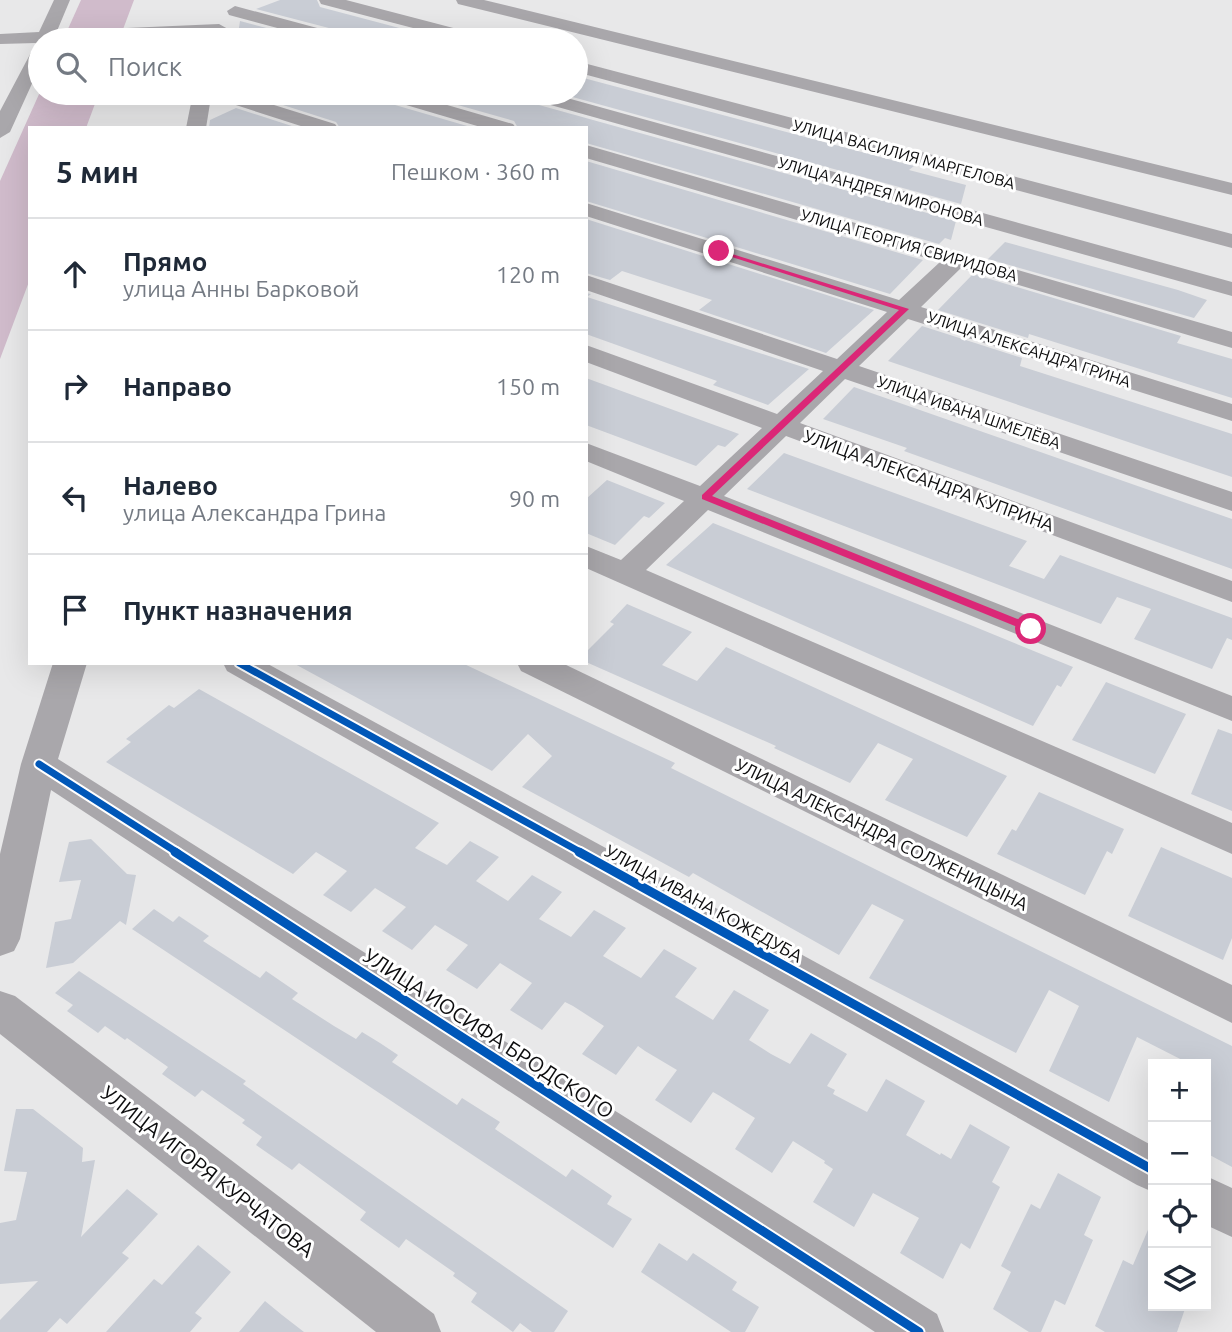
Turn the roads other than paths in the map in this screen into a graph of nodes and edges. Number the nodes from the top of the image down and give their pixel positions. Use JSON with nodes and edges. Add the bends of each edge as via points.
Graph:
{"nodes":[{"id":1,"x":62,"y":0,"type":"edge"},
{"id":2,"x":261,"y":0,"type":"edge"},
{"id":3,"x":327,"y":0,"type":"edge"},
{"id":4,"x":464,"y":0,"type":"edge"},
{"id":5,"x":235,"y":10,"type":"junction"},
{"id":6,"x":49,"y":28,"type":"edge"},
{"id":7,"x":218,"y":28,"type":"edge"},
{"id":8,"x":299,"y":28,"type":"edge"},
{"id":9,"x":433,"y":28,"type":"edge"},
{"id":10,"x":578,"y":28,"type":"edge"},
{"id":11,"x":588,"y":31,"type":"edge"},
{"id":12,"x":0,"y":39,"type":"edge"},
{"id":13,"x":28,"y":40,"type":"edge"},
{"id":14,"x":588,"y":69,"type":"edge"},
{"id":15,"x":28,"y":73,"type":"edge"},
{"id":16,"x":200,"y":105,"type":"edge"},
{"id":17,"x":255,"y":105,"type":"edge"},
{"id":18,"x":427,"y":105,"type":"edge"},
{"id":19,"x":572,"y":105,"type":"edge"},
{"id":20,"x":196,"y":126,"type":"edge"},
{"id":21,"x":322,"y":126,"type":"edge"},
{"id":22,"x":499,"y":126,"type":"edge"},
{"id":23,"x":0,"y":132,"type":"edge"},
{"id":24,"x":588,"y":152,"type":"edge"},
{"id":25,"x":1232,"y":189,"type":"edge"},
{"id":26,"x":588,"y":210,"type":"edge"},
{"id":27,"x":1232,"y":241,"type":"edge"},
{"id":28,"x":957,"y":259,"type":"junction"},
{"id":29,"x":588,"y":283,"type":"edge"},
{"id":30,"x":1232,"y":289,"type":"edge"},
{"id":31,"x":904,"y":309,"type":"junction"},
{"id":32,"x":1232,"y":340,"type":"edge"},
{"id":33,"x":588,"y":354,"type":"edge"},
{"id":34,"x":841,"y":369,"type":"junction"},
{"id":35,"x":1232,"y":413,"type":"edge"},
{"id":36,"x":781,"y":425,"type":"junction"},
{"id":37,"x":588,"y":452,"type":"edge"},
{"id":38,"x":705,"y":497,"type":"junction"},
{"id":39,"x":1232,"y":502,"type":"edge"},
{"id":40,"x":588,"y":557,"type":"edge"},
{"id":41,"x":625,"y":573,"type":"junction"},
{"id":42,"x":1232,"y":592,"type":"edge"},
{"id":43,"x":70,"y":665,"type":"edge"},
{"id":44,"x":243,"y":665,"type":"edge"},
{"id":45,"x":537,"y":665,"type":"edge"},
{"id":46,"x":1232,"y":709,"type":"edge"},
{"id":47,"x":39,"y":764,"type":"junction"},
{"id":48,"x":1232,"y":839,"type":"edge"},
{"id":49,"x":0,"y":939,"type":"edge"},
{"id":50,"x":1232,"y":1005,"type":"edge"},
{"id":51,"x":0,"y":1009,"type":"edge"},
{"id":52,"x":1148,"y":1167,"type":"edge"},
{"id":53,"x":1211,"y":1202,"type":"edge"},
{"id":54,"x":1232,"y":1214,"type":"edge"},
{"id":55,"x":416,"y":1332,"type":"edge"},
{"id":56,"x":919,"y":1332,"type":"edge"}],
"edges":[{"from":1,"to":6,"type":"street"},
{"from":2,"to":5,"type":"street"},
{"from":3,"to":9,"type":"street"},
{"from":4,"to":10,"type":"street"},
{"from":5,"to":7,"type":"street","via":[[221,16]]},
{"from":5,"to":8,"type":"street"},
{"from":11,"to":25,"type":"street"},
{"from":12,"to":13,"type":"street"},
{"from":14,"to":27,"type":"street","name":"УЛИЦА ВАСИЛИЯ МАРГЕЛОВА"},
{"from":15,"to":23,"type":"street"},
{"from":16,"to":20,"type":"street"},
{"from":17,"to":21,"type":"street"},
{"from":18,"to":22,"type":"street"},
{"from":19,"to":30,"type":"street","name":"УЛИЦА АНДРЕЯ МИРОНОВА"},
{"from":24,"to":28,"type":"street","name":"УЛИЦА ГЕОРГИЯ СВИРИДОВА"},
{"from":26,"to":31,"type":"street","name":"УЛИЦА АЛЕКСАНДРА ГРИНА"},
{"from":28,"to":31,"type":"street"},
{"from":28,"to":32,"type":"street","name":"УЛИЦА ГЕОРГИЯ СВИРИДОВА"},
{"from":29,"to":34,"type":"street","name":"УЛИЦА ИВАНА ШМЕЛЁВА"},
{"from":31,"to":34,"type":"street"},
{"from":31,"to":35,"type":"street","name":"УЛИЦА АЛЕКСАНДРА ГРИНА"},
{"from":33,"to":36,"type":"street","name":"УЛИЦА АЛЕКСАНДРА КУПРИНА"},
{"from":34,"to":36,"type":"street"},
{"from":34,"to":39,"type":"street","name":"УЛИЦА ИВАНА ШМЕЛЁВА"},
{"from":36,"to":38,"type":"street"},
{"from":36,"to":42,"type":"street","name":"УЛИЦА АЛЕКСАНДРА КУПРИНА"},
{"from":37,"to":38,"type":"street"},
{"from":38,"to":41,"type":"street"},
{"from":38,"to":46,"type":"street"},
{"from":40,"to":41,"type":"street"},
{"from":41,"to":48,"type":"street"},
{"from":43,"to":47,"type":"street"},
{"from":44,"to":52,"type":"street","name":"УЛИЦА ИВАНА КОЖЕДУБА"},
{"from":45,"to":50,"type":"street","name":"УЛИЦА АЛЕКСАНДРА СОЛЖЕНИЦЫНА"},
{"from":47,"to":49,"type":"street"},
{"from":47,"to":56,"type":"street","name":"УЛИЦА ИОСИФА БРОДСКОГО"},
{"from":51,"to":55,"type":"street","name":"УЛИЦА ИГОРЯ КУРЧАТОВА"},
{"from":53,"to":54,"type":"street"}]}
